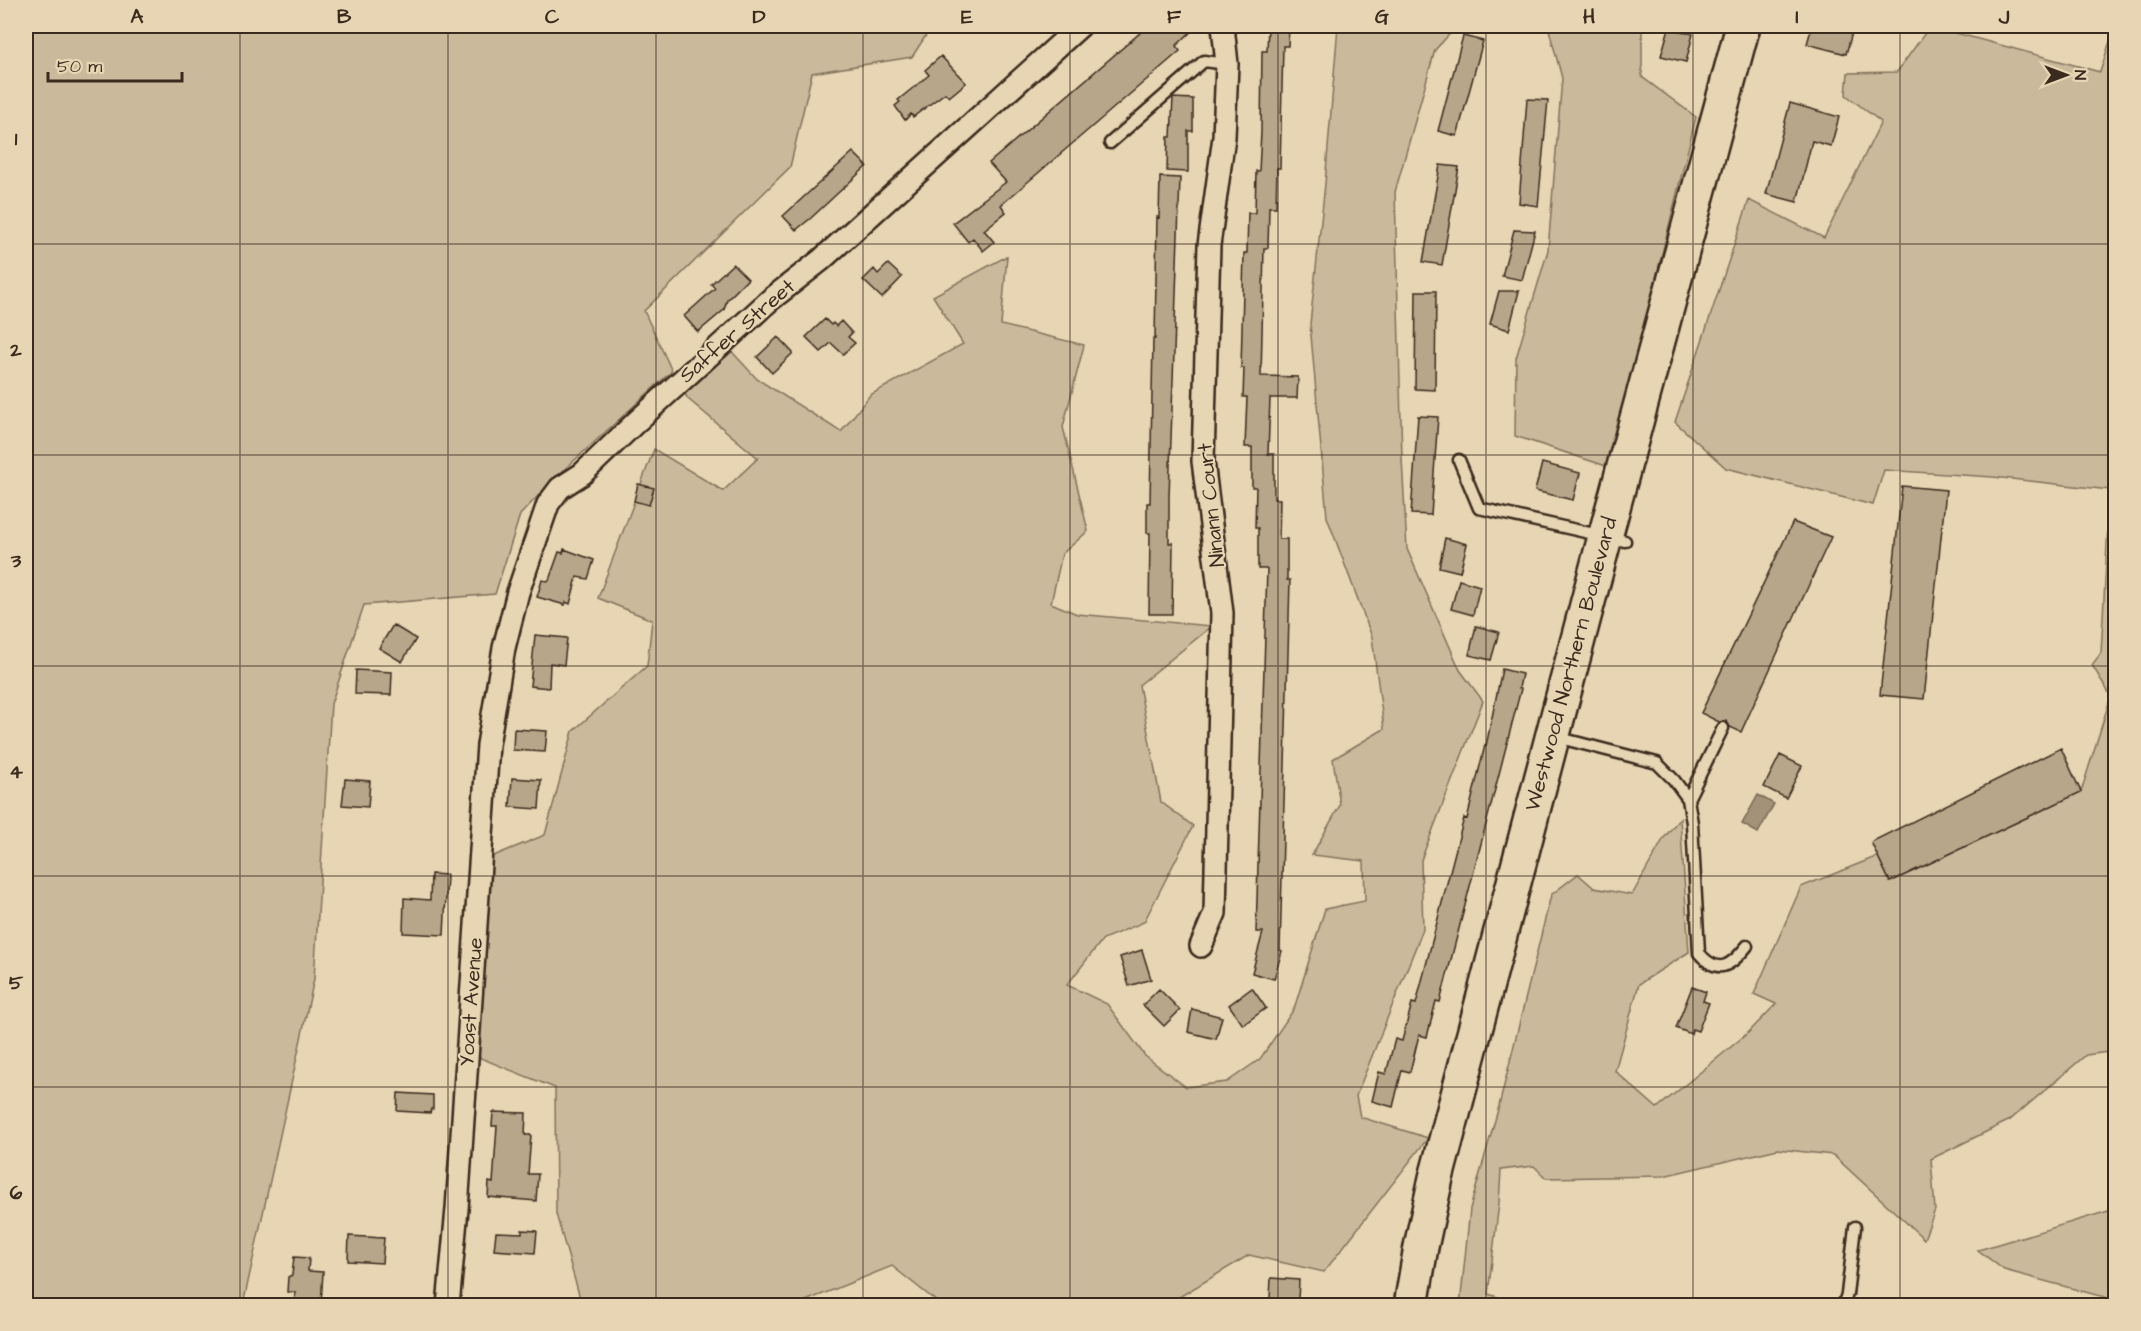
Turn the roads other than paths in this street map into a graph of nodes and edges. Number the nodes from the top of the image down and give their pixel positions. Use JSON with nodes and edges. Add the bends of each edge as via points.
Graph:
{"nodes":[{"id":1,"x":1080,"y":26,"type":"edge"},
{"id":2,"x":1223,"y":26,"type":"edge"},
{"id":3,"x":1743,"y":26,"type":"edge"},
{"id":4,"x":1763,"y":26,"type":"edge"},
{"id":5,"x":1227,"y":64,"type":"junction"},
{"id":6,"x":1110,"y":143,"type":"dead end"},
{"id":7,"x":1459,"y":460,"type":"dead end"},
{"id":8,"x":1615,"y":539,"type":"junction"},
{"id":9,"x":495,"y":698,"type":"joint"},
{"id":10,"x":1723,"y":728,"type":"dead end"},
{"id":11,"x":1562,"y":738,"type":"junction"},
{"id":12,"x":1688,"y":799,"type":"junction"},
{"id":13,"x":1201,"y":946,"type":"dead end"},
{"id":14,"x":1747,"y":946,"type":"dead end"},
{"id":15,"x":1855,"y":1227,"type":"dead end"},
{"id":16,"x":448,"y":1305,"type":"edge"},
{"id":17,"x":1411,"y":1305,"type":"edge"},
{"id":18,"x":1434,"y":1305,"type":"edge"},
{"id":19,"x":1843,"y":1305,"type":"edge"}],
"edges":[{"from":1,"to":9,"type":"street","name":"Saffer Street","via":[[821,260],[770,300],[582,474],[560,488],[548,504],[518,592]]},
{"from":2,"to":5,"type":"street","name":"Ninann Court"},
{"from":3,"to":8,"type":"main road","name":"Westwood Northern Boulevard"},
{"from":4,"to":8,"type":"main road","name":"Westwood Northern Boulevard"},
{"from":5,"to":6,"type":"lane","via":[[1204,61]]},
{"from":5,"to":13,"type":"street","name":"Ninann Court","via":[[1224,137],[1209,245],[1203,461],[1222,613],[1215,913]]},
{"from":7,"to":8,"type":"lane","via":[[1479,508]]},
{"from":8,"to":11,"type":"main road","name":"Westwood Northern Boulevard"},
{"from":9,"to":16,"type":"street","name":"Yoast Avenue","via":[[488,745]]},
{"from":10,"to":12,"type":"lane"},
{"from":11,"to":12,"type":"lane","via":[[1657,763]]},
{"from":11,"to":17,"type":"main road","name":"Westwood Northern Boulevard","via":[[1436,1178]]},
{"from":11,"to":18,"type":"main road","name":"Westwood Northern Boulevard","via":[[1467,1130],[1441,1246]]},
{"from":12,"to":14,"type":"lane","via":[[1699,953],[1707,963],[1723,966],[1734,962]]},
{"from":15,"to":19,"type":"lane"}]}
